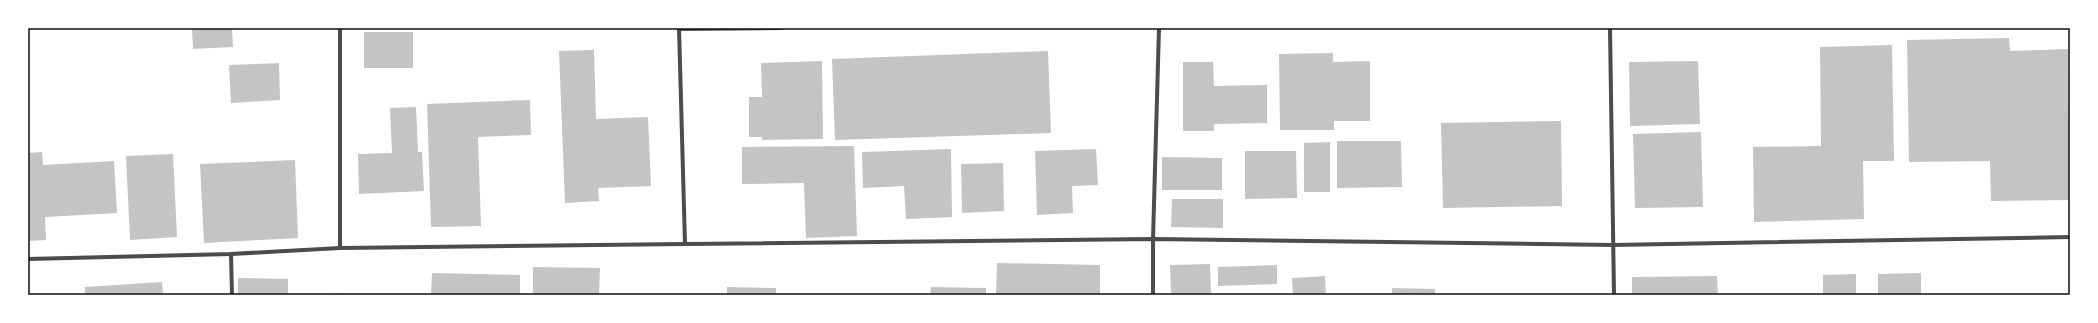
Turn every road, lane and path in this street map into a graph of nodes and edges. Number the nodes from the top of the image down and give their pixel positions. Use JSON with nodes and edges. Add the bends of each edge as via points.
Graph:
{"nodes":[{"id":1,"x":340,"y":28,"type":"edge"},
{"id":2,"x":680,"y":28,"type":"edge"},
{"id":3,"x":782,"y":28,"type":"edge"},
{"id":4,"x":1159,"y":28,"type":"edge"},
{"id":5,"x":1610,"y":28,"type":"edge"},
{"id":6,"x":2070,"y":237,"type":"edge"},
{"id":7,"x":1153,"y":239,"type":"junction"},
{"id":8,"x":685,"y":244,"type":"junction"},
{"id":9,"x":1613,"y":245,"type":"junction"},
{"id":10,"x":340,"y":248,"type":"junction"},
{"id":11,"x":231,"y":254,"type":"junction"},
{"id":12,"x":28,"y":259,"type":"edge"},
{"id":13,"x":232,"y":295,"type":"edge"},
{"id":14,"x":1154,"y":295,"type":"edge"},
{"id":15,"x":1614,"y":295,"type":"edge"}],
"edges":[{"from":1,"to":10,"type":"street"},
{"from":2,"to":3,"type":"street"},
{"from":2,"to":8,"type":"street"},
{"from":4,"to":7,"type":"street"},
{"from":5,"to":9,"type":"street"},
{"from":6,"to":9,"type":"street"},
{"from":7,"to":8,"type":"street"},
{"from":7,"to":9,"type":"street"},
{"from":7,"to":14,"type":"street"},
{"from":8,"to":10,"type":"street"},
{"from":9,"to":15,"type":"street"},
{"from":10,"to":11,"type":"street"},
{"from":11,"to":12,"type":"street"},
{"from":11,"to":13,"type":"street"}]}
